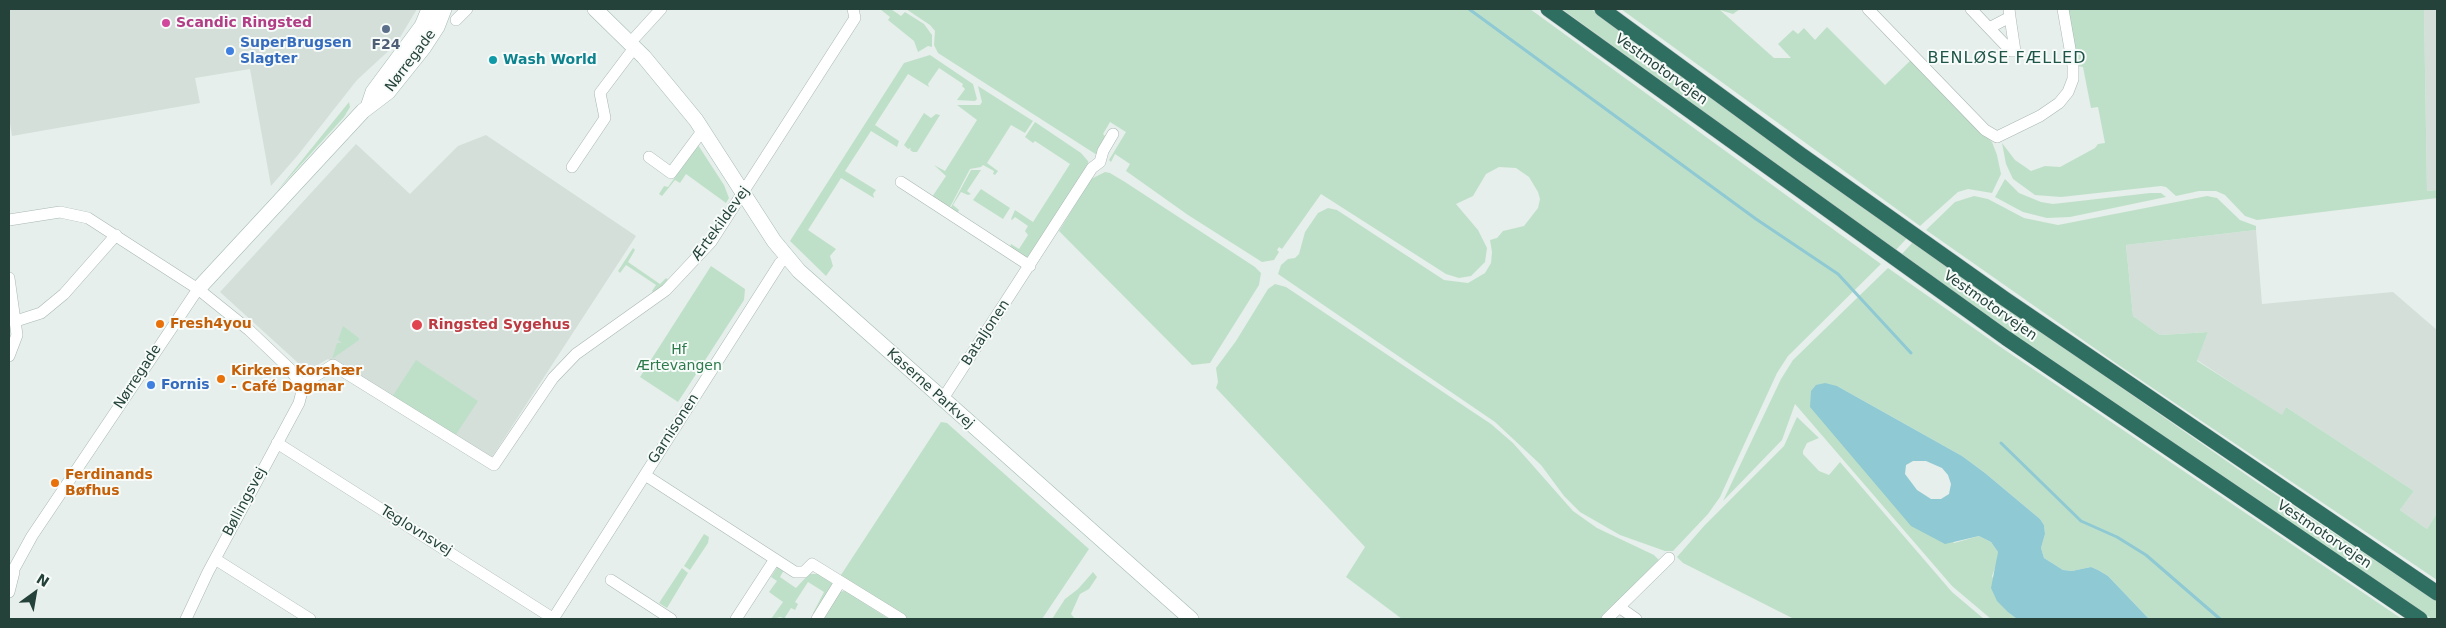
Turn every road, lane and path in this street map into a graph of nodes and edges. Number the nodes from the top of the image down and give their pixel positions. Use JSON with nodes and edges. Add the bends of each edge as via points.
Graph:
{"nodes":[{"id":1,"x":429,"y":9,"type":"edge"},
{"id":2,"x":444,"y":9,"type":"edge"},
{"id":3,"x":467,"y":9,"type":"edge"},
{"id":4,"x":595,"y":9,"type":"edge"},
{"id":5,"x":661,"y":9,"type":"edge"},
{"id":6,"x":1548,"y":9,"type":"edge"},
{"id":7,"x":1602,"y":9,"type":"edge"},
{"id":8,"x":1868,"y":9,"type":"edge"},
{"id":9,"x":1971,"y":9,"type":"edge"},
{"id":10,"x":2063,"y":9,"type":"edge"},
{"id":11,"x":854,"y":13,"type":"edge"},
{"id":12,"x":2010,"y":13,"type":"edge"},
{"id":13,"x":456,"y":20,"type":"dead end"},
{"id":14,"x":1989,"y":28,"type":"junction"},
{"id":15,"x":632,"y":45,"type":"junction"},
{"id":16,"x":369,"y":104,"type":"junction"},
{"id":17,"x":703,"y":130,"type":"junction"},
{"id":18,"x":1113,"y":134,"type":"dead end"},
{"id":19,"x":649,"y":157,"type":"dead end"},
{"id":20,"x":572,"y":167,"type":"dead end"},
{"id":21,"x":901,"y":182,"type":"dead end"},
{"id":22,"x":743,"y":194,"type":"junction"},
{"id":23,"x":9,"y":220,"type":"edge"},
{"id":24,"x":116,"y":235,"type":"junction"},
{"id":25,"x":786,"y":258,"type":"junction"},
{"id":26,"x":1030,"y":266,"type":"junction"},
{"id":27,"x":9,"y":278,"type":"edge"},
{"id":28,"x":198,"y":289,"type":"junction"},
{"id":29,"x":16,"y":320,"type":"junction"},
{"id":30,"x":9,"y":356,"type":"edge"},
{"id":31,"x":301,"y":385,"type":"junction"},
{"id":32,"x":942,"y":400,"type":"junction"},
{"id":33,"x":277,"y":443,"type":"junction"},
{"id":34,"x":645,"y":475,"type":"junction"},
{"id":35,"x":1669,"y":558,"type":"dead end"},
{"id":36,"x":215,"y":559,"type":"junction"},
{"id":37,"x":775,"y":560,"type":"junction"},
{"id":38,"x":12,"y":573,"type":"edge"},
{"id":39,"x":611,"y":580,"type":"dead end"},
{"id":40,"x":840,"y":582,"type":"junction"},
{"id":41,"x":9,"y":592,"type":"edge"},
{"id":42,"x":2437,"y":593,"type":"edge"},
{"id":43,"x":1619,"y":607,"type":"junction"},
{"id":44,"x":186,"y":619,"type":"edge"},
{"id":45,"x":310,"y":619,"type":"edge"},
{"id":46,"x":554,"y":619,"type":"edge"},
{"id":47,"x":671,"y":619,"type":"edge"},
{"id":48,"x":736,"y":619,"type":"edge"},
{"id":49,"x":817,"y":619,"type":"edge"},
{"id":50,"x":901,"y":619,"type":"edge"},
{"id":51,"x":1191,"y":619,"type":"edge"},
{"id":52,"x":1607,"y":619,"type":"edge"},
{"id":53,"x":1636,"y":619,"type":"edge"},
{"id":54,"x":2420,"y":619,"type":"edge"}],
"edges":[{"from":1,"to":16,"type":"street","name":"Nørregade","via":[[422,26],[373,92]]},
{"from":2,"to":16,"type":"street","name":"Nørregade","via":[[437,26],[397,82],[384,97]]},
{"from":3,"to":13,"type":"street"},
{"from":4,"to":15,"type":"street","name":"Kaserne Parkvej"},
{"from":5,"to":15,"type":"street"},
{"from":6,"to":54,"type":"highway","name":"Vestmotorvejen","via":[[2006,338]]},
{"from":7,"to":42,"type":"highway","name":"Vestmotorvejen","via":[[2005,300]]},
{"from":8,"to":10,"type":"street","via":[[1997,137],[2040,116],[2068,92],[2074,79]]},
{"from":9,"to":14,"type":"street"},
{"from":11,"to":22,"type":"street","name":"Ærtekildevej"},
{"from":12,"to":14,"type":"street"},
{"from":12,"to":14,"type":"street","via":[[2015,51],[2011,51]]},
{"from":15,"to":17,"type":"street","name":"Kaserne Parkvej"},
{"from":15,"to":20,"type":"street","via":[[600,93],[605,118]]},
{"from":16,"to":28,"type":"street","name":"Nørregade"},
{"from":17,"to":19,"type":"street","via":[[671,173]]},
{"from":17,"to":22,"type":"street","name":"Kaserne Parkvej"},
{"from":18,"to":26,"type":"street","name":"Bataljonen","via":[[1100,162],[1092,168]]},
{"from":21,"to":26,"type":"street"},
{"from":22,"to":25,"type":"street","name":"Kaserne Parkvej"},
{"from":22,"to":31,"type":"street","name":"Ærtekildevej","via":[[692,265],[666,290],[576,354],[553,378],[494,465],[333,366]]},
{"from":23,"to":24,"type":"street","via":[[60,212],[88,218]]},
{"from":24,"to":28,"type":"street"},
{"from":24,"to":29,"type":"street","via":[[64,294],[41,313]]},
{"from":25,"to":32,"type":"street","name":"Kaserne Parkvej"},
{"from":25,"to":34,"type":"street","name":"Garnisonen"},
{"from":26,"to":32,"type":"street","name":"Bataljonen"},
{"from":27,"to":29,"type":"street"},
{"from":28,"to":31,"type":"street","via":[[249,330],[298,378]]},
{"from":28,"to":38,"type":"street","name":"Nørregade","via":[[32,536]]},
{"from":29,"to":30,"type":"street","via":[[15,346]]},
{"from":31,"to":33,"type":"street","name":"Bøllingsvej","via":[[299,403]]},
{"from":32,"to":51,"type":"street","name":"Kaserne Parkvej"},
{"from":33,"to":36,"type":"street","name":"Bøllingsvej"},
{"from":33,"to":46,"type":"street","name":"Teglovnsvej"},
{"from":34,"to":37,"type":"street","name":"Garnisonen"},
{"from":34,"to":46,"type":"street","name":"Garnisonen"},
{"from":35,"to":43,"type":"street"},
{"from":36,"to":44,"type":"street","name":"Bøllingsvej"},
{"from":36,"to":45,"type":"street"},
{"from":37,"to":40,"type":"street","name":"Garnisonen","via":[[795,572],[804,572],[812,564]]},
{"from":37,"to":48,"type":"street"},
{"from":38,"to":41,"type":"street","name":"Nørregade","via":[[14,578]]},
{"from":39,"to":47,"type":"street"},
{"from":40,"to":49,"type":"street"},
{"from":40,"to":50,"type":"street"},
{"from":43,"to":52,"type":"street"},
{"from":43,"to":53,"type":"street"}]}
